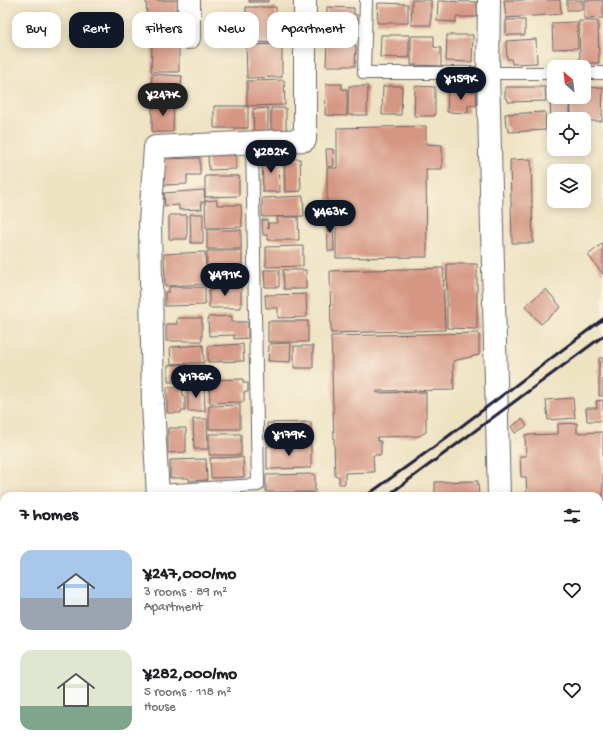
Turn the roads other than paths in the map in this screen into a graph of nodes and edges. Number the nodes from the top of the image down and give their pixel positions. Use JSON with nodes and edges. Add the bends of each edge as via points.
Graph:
{"nodes":[{"id":1,"x":189,"y":0,"type":"edge"},
{"id":2,"x":305,"y":0,"type":"edge"},
{"id":3,"x":366,"y":0,"type":"edge"},
{"id":4,"x":489,"y":0,"type":"edge"},
{"id":5,"x":189,"y":12,"type":"edge"},
{"id":6,"x":488,"y":73,"type":"junction"},
{"id":7,"x":547,"y":73,"type":"edge"},
{"id":8,"x":591,"y":73,"type":"edge"},
{"id":9,"x":603,"y":73,"type":"edge"},
{"id":10,"x":252,"y":142,"type":"junction"},
{"id":11,"x":158,"y":492,"type":"edge"},
{"id":12,"x":180,"y":492,"type":"edge"},
{"id":13,"x":499,"y":492,"type":"edge"}],
"edges":[{"from":1,"to":5,"type":"street"},
{"from":2,"to":10,"type":"street","via":[[305,140]]},
{"from":3,"to":6,"type":"lane","via":[[364,73]]},
{"from":4,"to":6,"type":"street"},
{"from":6,"to":7,"type":"lane"},
{"from":6,"to":13,"type":"street"},
{"from":8,"to":9,"type":"lane"},
{"from":10,"to":11,"type":"street","via":[[156,147],[150,223],[153,404]]},
{"from":10,"to":12,"type":"lane","via":[[258,485]]}]}
